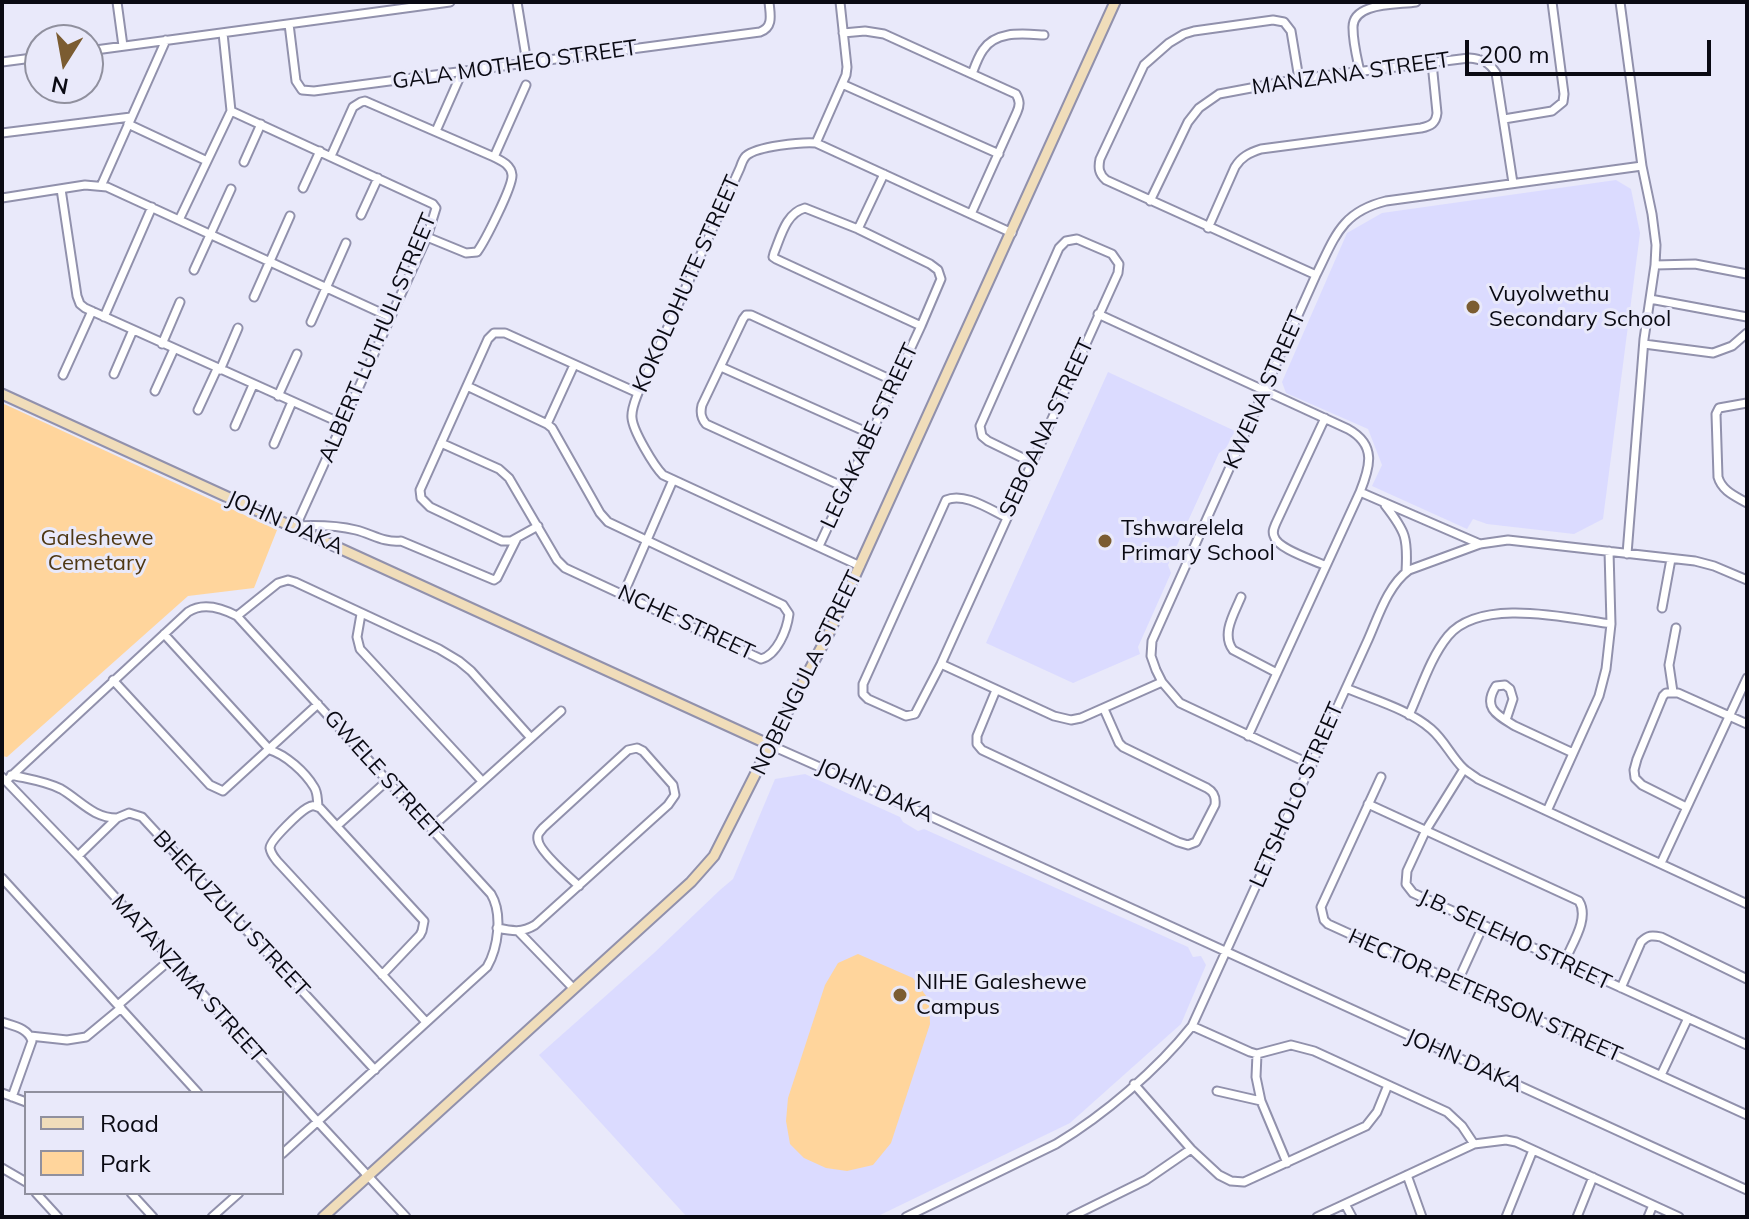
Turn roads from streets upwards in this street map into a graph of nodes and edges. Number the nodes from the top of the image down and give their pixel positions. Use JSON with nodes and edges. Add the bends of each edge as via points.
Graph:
{"nodes":[{"id":1,"x":117,"y":2,"type":"edge"},
{"id":2,"x":450,"y":2,"type":"edge"},
{"id":3,"x":517,"y":2,"type":"edge"},
{"id":4,"x":769,"y":2,"type":"edge"},
{"id":5,"x":840,"y":2,"type":"edge"},
{"id":6,"x":1115,"y":2,"type":"edge"},
{"id":7,"x":1416,"y":2,"type":"edge"},
{"id":8,"x":1552,"y":2,"type":"edge"},
{"id":9,"x":1620,"y":2,"type":"edge"},
{"id":10,"x":409,"y":5,"type":"edge"},
{"id":11,"x":289,"y":24,"type":"junction"},
{"id":12,"x":223,"y":33,"type":"junction"},
{"id":13,"x":843,"y":33,"type":"junction"},
{"id":14,"x":1044,"y":35,"type":"dead end"},
{"id":15,"x":166,"y":40,"type":"junction"},
{"id":16,"x":123,"y":46,"type":"junction"},
{"id":17,"x":104,"y":49,"type":"edge"},
{"id":18,"x":24,"y":59,"type":"edge"},
{"id":19,"x":2,"y":62,"type":"edge"},
{"id":20,"x":527,"y":63,"type":"junction"},
{"id":21,"x":1432,"y":63,"type":"junction"},
{"id":22,"x":462,"y":72,"type":"junction"},
{"id":23,"x":1360,"y":72,"type":"junction"},
{"id":24,"x":972,"y":74,"type":"junction"},
{"id":25,"x":1299,"y":79,"type":"junction"},
{"id":26,"x":842,"y":84,"type":"junction"},
{"id":27,"x":526,"y":85,"type":"dead end"},
{"id":28,"x":231,"y":111,"type":"junction"},
{"id":29,"x":1504,"y":119,"type":"junction"},
{"id":30,"x":129,"y":120,"type":"junction"},
{"id":31,"x":261,"y":124,"type":"junction"},
{"id":32,"x":436,"y":131,"type":"junction"},
{"id":33,"x":2,"y":133,"type":"edge"},
{"id":34,"x":816,"y":143,"type":"junction"},
{"id":35,"x":320,"y":151,"type":"junction"},
{"id":36,"x":999,"y":154,"type":"junction"},
{"id":37,"x":331,"y":156,"type":"junction"},
{"id":38,"x":494,"y":157,"type":"junction"},
{"id":39,"x":207,"y":161,"type":"junction"},
{"id":40,"x":244,"y":162,"type":"dead end"},
{"id":41,"x":1642,"y":166,"type":"junction"},
{"id":42,"x":884,"y":174,"type":"junction"},
{"id":43,"x":378,"y":178,"type":"junction"},
{"id":44,"x":1513,"y":183,"type":"junction"},
{"id":45,"x":101,"y":186,"type":"junction"},
{"id":46,"x":303,"y":188,"type":"dead end"},
{"id":47,"x":61,"y":189,"type":"junction"},
{"id":48,"x":231,"y":189,"type":"dead end"},
{"id":49,"x":2,"y":198,"type":"edge"},
{"id":50,"x":1150,"y":201,"type":"junction"},
{"id":51,"x":152,"y":207,"type":"junction"},
{"id":52,"x":971,"y":214,"type":"junction"},
{"id":53,"x":361,"y":215,"type":"dead end"},
{"id":54,"x":290,"y":216,"type":"dead end"},
{"id":55,"x":179,"y":220,"type":"junction"},
{"id":56,"x":1208,"y":228,"type":"junction"},
{"id":57,"x":858,"y":229,"type":"junction"},
{"id":58,"x":1012,"y":233,"type":"junction"},
{"id":59,"x":211,"y":235,"type":"junction"},
{"id":60,"x":427,"y":237,"type":"junction"},
{"id":61,"x":346,"y":243,"type":"dead end"},
{"id":62,"x":270,"y":262,"type":"junction"},
{"id":63,"x":1655,"y":265,"type":"junction"},
{"id":64,"x":194,"y":270,"type":"dead end"},
{"id":65,"x":1747,"y":274,"type":"edge"},
{"id":66,"x":1316,"y":275,"type":"junction"},
{"id":67,"x":326,"y":287,"type":"junction"},
{"id":68,"x":254,"y":297,"type":"dead end"},
{"id":69,"x":1650,"y":299,"type":"junction"},
{"id":70,"x":180,"y":302,"type":"dead end"},
{"id":71,"x":92,"y":311,"type":"junction"},
{"id":72,"x":1098,"y":314,"type":"junction"},
{"id":73,"x":104,"y":317,"type":"junction"},
{"id":74,"x":390,"y":317,"type":"junction"},
{"id":75,"x":1747,"y":317,"type":"edge"},
{"id":76,"x":311,"y":322,"type":"dead end"},
{"id":77,"x":921,"y":326,"type":"junction"},
{"id":78,"x":238,"y":328,"type":"dead end"},
{"id":79,"x":133,"y":330,"type":"junction"},
{"id":80,"x":1747,"y":333,"type":"edge"},
{"id":81,"x":162,"y":344,"type":"junction"},
{"id":82,"x":1644,"y":344,"type":"junction"},
{"id":83,"x":174,"y":349,"type":"junction"},
{"id":84,"x":297,"y":354,"type":"dead end"},
{"id":85,"x":574,"y":365,"type":"junction"},
{"id":86,"x":721,"y":367,"type":"junction"},
{"id":87,"x":218,"y":370,"type":"junction"},
{"id":88,"x":114,"y":374,"type":"dead end"},
{"id":89,"x":63,"y":375,"type":"dead end"},
{"id":90,"x":896,"y":382,"type":"junction"},
{"id":91,"x":253,"y":385,"type":"junction"},
{"id":92,"x":467,"y":386,"type":"junction"},
{"id":93,"x":1264,"y":390,"type":"junction"},
{"id":94,"x":155,"y":391,"type":"dead end"},
{"id":95,"x":638,"y":393,"type":"junction"},
{"id":96,"x":2,"y":394,"type":"edge"},
{"id":97,"x":278,"y":396,"type":"junction"},
{"id":98,"x":292,"y":402,"type":"junction"},
{"id":99,"x":1747,"y":403,"type":"edge"},
{"id":100,"x":198,"y":410,"type":"dead end"},
{"id":101,"x":1325,"y":418,"type":"junction"},
{"id":102,"x":343,"y":424,"type":"junction"},
{"id":103,"x":547,"y":424,"type":"junction"},
{"id":104,"x":235,"y":426,"type":"dead end"},
{"id":105,"x":871,"y":434,"type":"junction"},
{"id":106,"x":441,"y":443,"type":"junction"},
{"id":107,"x":274,"y":444,"type":"dead end"},
{"id":108,"x":1031,"y":462,"type":"junction"},
{"id":109,"x":673,"y":480,"type":"junction"},
{"id":110,"x":846,"y":488,"type":"junction"},
{"id":111,"x":1360,"y":492,"type":"junction"},
{"id":112,"x":1382,"y":501,"type":"junction"},
{"id":113,"x":1747,"y":503,"type":"edge"},
{"id":114,"x":1006,"y":517,"type":"junction"},
{"id":115,"x":538,"y":526,"type":"junction"},
{"id":116,"x":295,"y":527,"type":"junction"},
{"id":117,"x":517,"y":538,"type":"junction"},
{"id":118,"x":647,"y":541,"type":"junction"},
{"id":119,"x":1480,"y":544,"type":"junction"},
{"id":120,"x":819,"y":546,"type":"junction"},
{"id":121,"x":1609,"y":551,"type":"junction"},
{"id":122,"x":1627,"y":554,"type":"junction"},
{"id":123,"x":1671,"y":559,"type":"junction"},
{"id":124,"x":860,"y":566,"type":"junction"},
{"id":125,"x":1326,"y":566,"type":"junction"},
{"id":126,"x":1406,"y":572,"type":"junction"},
{"id":127,"x":1747,"y":580,"type":"edge"},
{"id":128,"x":623,"y":595,"type":"junction"},
{"id":129,"x":1241,"y":597,"type":"dead end"},
{"id":130,"x":1662,"y":608,"type":"dead end"},
{"id":131,"x":361,"y":614,"type":"junction"},
{"id":132,"x":237,"y":616,"type":"junction"},
{"id":133,"x":1611,"y":624,"type":"junction"},
{"id":134,"x":1676,"y":628,"type":"dead end"},
{"id":135,"x":164,"y":634,"type":"junction"},
{"id":136,"x":941,"y":664,"type":"junction"},
{"id":137,"x":1277,"y":673,"type":"junction"},
{"id":138,"x":1747,"y":678,"type":"edge"},
{"id":139,"x":113,"y":680,"type":"junction"},
{"id":140,"x":1162,"y":682,"type":"junction"},
{"id":141,"x":1346,"y":688,"type":"junction"},
{"id":142,"x":996,"y":690,"type":"junction"},
{"id":143,"x":1673,"y":692,"type":"junction"},
{"id":144,"x":318,"y":704,"type":"junction"},
{"id":145,"x":1104,"y":709,"type":"junction"},
{"id":146,"x":561,"y":711,"type":"dead end"},
{"id":147,"x":1409,"y":715,"type":"junction"},
{"id":148,"x":1730,"y":715,"type":"junction"},
{"id":149,"x":1506,"y":720,"type":"junction"},
{"id":150,"x":1747,"y":724,"type":"edge"},
{"id":151,"x":1248,"y":736,"type":"junction"},
{"id":152,"x":531,"y":738,"type":"junction"},
{"id":153,"x":770,"y":745,"type":"junction"},
{"id":154,"x":270,"y":750,"type":"junction"},
{"id":155,"x":1573,"y":753,"type":"junction"},
{"id":156,"x":1312,"y":765,"type":"junction"},
{"id":157,"x":1464,"y":769,"type":"junction"},
{"id":158,"x":7,"y":777,"type":"edge"},
{"id":159,"x":1381,"y":777,"type":"dead end"},
{"id":160,"x":388,"y":780,"type":"junction"},
{"id":161,"x":482,"y":781,"type":"junction"},
{"id":162,"x":1368,"y":804,"type":"junction"},
{"id":163,"x":318,"y":806,"type":"junction"},
{"id":164,"x":1686,"y":807,"type":"junction"},
{"id":165,"x":1547,"y":811,"type":"junction"},
{"id":166,"x":117,"y":818,"type":"junction"},
{"id":167,"x":338,"y":825,"type":"junction"},
{"id":168,"x":431,"y":828,"type":"junction"},
{"id":169,"x":1426,"y":830,"type":"junction"},
{"id":170,"x":78,"y":856,"type":"junction"},
{"id":171,"x":1661,"y":863,"type":"junction"},
{"id":172,"x":2,"y":878,"type":"edge"},
{"id":173,"x":579,"y":886,"type":"junction"},
{"id":174,"x":1747,"y":904,"type":"edge"},
{"id":175,"x":1483,"y":926,"type":"junction"},
{"id":176,"x":497,"y":928,"type":"junction"},
{"id":177,"x":519,"y":932,"type":"junction"},
{"id":178,"x":1226,"y":952,"type":"junction"},
{"id":179,"x":171,"y":959,"type":"junction"},
{"id":180,"x":1564,"y":963,"type":"junction"},
{"id":181,"x":382,"y":975,"type":"junction"},
{"id":182,"x":1747,"y":979,"type":"edge"},
{"id":183,"x":1457,"y":983,"type":"junction"},
{"id":184,"x":573,"y":988,"type":"junction"},
{"id":185,"x":1621,"y":988,"type":"junction"},
{"id":186,"x":120,"y":1007,"type":"junction"},
{"id":187,"x":1688,"y":1018,"type":"junction"},
{"id":188,"x":2,"y":1022,"type":"edge"},
{"id":189,"x":426,"y":1022,"type":"junction"},
{"id":190,"x":1192,"y":1026,"type":"junction"},
{"id":191,"x":30,"y":1036,"type":"junction"},
{"id":192,"x":1746,"y":1042,"type":"edge"},
{"id":193,"x":1257,"y":1054,"type":"junction"},
{"id":194,"x":375,"y":1070,"type":"junction"},
{"id":195,"x":1661,"y":1075,"type":"junction"},
{"id":196,"x":1134,"y":1084,"type":"junction"},
{"id":197,"x":1388,"y":1085,"type":"junction"},
{"id":198,"x":196,"y":1091,"type":"edge"},
{"id":199,"x":1217,"y":1091,"type":"dead end"},
{"id":200,"x":2,"y":1093,"type":"edge"},
{"id":201,"x":12,"y":1097,"type":"junction"},
{"id":202,"x":24,"y":1101,"type":"edge"},
{"id":203,"x":1261,"y":1101,"type":"junction"},
{"id":204,"x":1747,"y":1115,"type":"edge"},
{"id":205,"x":318,"y":1122,"type":"junction"},
{"id":206,"x":1474,"y":1144,"type":"junction"},
{"id":207,"x":1191,"y":1149,"type":"junction"},
{"id":208,"x":1533,"y":1150,"type":"junction"},
{"id":209,"x":284,"y":1152,"type":"edge"},
{"id":210,"x":1287,"y":1163,"type":"junction"},
{"id":211,"x":2,"y":1168,"type":"edge"},
{"id":212,"x":1407,"y":1175,"type":"junction"},
{"id":213,"x":368,"y":1176,"type":"junction"},
{"id":214,"x":1593,"y":1177,"type":"junction"},
{"id":215,"x":24,"y":1181,"type":"edge"},
{"id":216,"x":1747,"y":1190,"type":"edge"},
{"id":217,"x":38,"y":1195,"type":"edge"},
{"id":218,"x":133,"y":1195,"type":"edge"},
{"id":219,"x":237,"y":1195,"type":"edge"},
{"id":220,"x":1345,"y":1204,"type":"junction"},
{"id":221,"x":1653,"y":1205,"type":"junction"},
{"id":222,"x":921,"y":1213,"type":"edge"},
{"id":223,"x":58,"y":1217,"type":"edge"},
{"id":224,"x":153,"y":1217,"type":"edge"},
{"id":225,"x":212,"y":1217,"type":"edge"},
{"id":226,"x":323,"y":1217,"type":"edge"},
{"id":227,"x":406,"y":1217,"type":"edge"},
{"id":228,"x":906,"y":1217,"type":"edge"},
{"id":229,"x":1071,"y":1217,"type":"edge"},
{"id":230,"x":1317,"y":1217,"type":"edge"},
{"id":231,"x":1352,"y":1217,"type":"edge"},
{"id":232,"x":1422,"y":1217,"type":"edge"},
{"id":233,"x":1506,"y":1217,"type":"edge"},
{"id":234,"x":1577,"y":1217,"type":"edge"},
{"id":235,"x":1648,"y":1217,"type":"edge"},
{"id":236,"x":1679,"y":1217,"type":"edge"}],
"edges":[{"from":1,"to":16,"type":"street"},
{"from":2,"to":10,"type":"street"},
{"from":3,"to":20,"type":"street"},
{"from":4,"to":20,"type":"street","name":"GALA MOTHEO STREET","via":[[771,18],[760,32]]},
{"from":5,"to":13,"type":"street"},
{"from":6,"to":58,"type":"street","name":"NOBENGULA STREET"},
{"from":7,"to":23,"type":"street","via":[[1367,9],[1355,17]]},
{"from":8,"to":29,"type":"street","via":[[1563,102],[1552,111]]},
{"from":9,"to":41,"type":"street"},
{"from":10,"to":11,"type":"street"},
{"from":11,"to":12,"type":"street"},
{"from":11,"to":22,"type":"street","name":"GALA MOTHEO STREET","via":[[296,81],[302,90]]},
{"from":12,"to":15,"type":"street"},
{"from":12,"to":28,"type":"street"},
{"from":13,"to":24,"type":"street","via":[[876,32]]},
{"from":13,"to":26,"type":"street","via":[[847,67]]},
{"from":14,"to":24,"type":"street","via":[[994,39]]},
{"from":15,"to":16,"type":"street"},
{"from":15,"to":30,"type":"street"},
{"from":16,"to":17,"type":"street"},
{"from":18,"to":19,"type":"street"},
{"from":20,"to":22,"type":"street","name":"GALA MOTHEO STREET"},
{"from":21,"to":23,"type":"street","name":"MANZANA STREET"},
{"from":21,"to":29,"type":"street","name":"MANZANA STREET","via":[[1469,58],[1487,62],[1496,73]]},
{"from":21,"to":56,"type":"street","via":[[1437,117],[1431,125],[1248,154],[1235,167]]},
{"from":22,"to":32,"type":"street"},
{"from":23,"to":25,"type":"street","name":"MANZANA STREET"},
{"from":24,"to":36,"type":"street","via":[[1019,99]]},
{"from":25,"to":50,"type":"street","name":"MANZANA STREET","via":[[1225,91],[1199,108]]},
{"from":25,"to":50,"type":"street","via":[[1291,31],[1279,20],[1184,34],[1152,57],[1139,73],[1098,168],[1106,180]]},
{"from":26,"to":34,"type":"street"},
{"from":26,"to":36,"type":"street"},
{"from":27,"to":38,"type":"street"},
{"from":28,"to":31,"type":"street","name":"ALBERT LUTHULI STREET"},
{"from":28,"to":39,"type":"street"},
{"from":29,"to":44,"type":"street","name":"MANZANA STREET"},
{"from":30,"to":33,"type":"street"},
{"from":30,"to":39,"type":"street"},
{"from":30,"to":45,"type":"street"},
{"from":31,"to":35,"type":"street","name":"ALBERT LUTHULI STREET"},
{"from":31,"to":40,"type":"street"},
{"from":32,"to":37,"type":"street","via":[[361,102],[353,107]]},
{"from":32,"to":38,"type":"street"},
{"from":34,"to":42,"type":"street"},
{"from":34,"to":95,"type":"street","name":"KOKOLOHUTE STREET","via":[[746,157]]},
{"from":35,"to":37,"type":"street","name":"ALBERT LUTHULI STREET"},
{"from":35,"to":46,"type":"street"},
{"from":36,"to":52,"type":"street"},
{"from":37,"to":43,"type":"street","name":"ALBERT LUTHULI STREET"},
{"from":38,"to":60,"type":"street","via":[[510,167],[513,178],[479,251],[466,253]]},
{"from":39,"to":55,"type":"street"},
{"from":41,"to":44,"type":"street","name":"KWENA STREET"},
{"from":41,"to":63,"type":"street"},
{"from":42,"to":52,"type":"street"},
{"from":42,"to":57,"type":"street"},
{"from":43,"to":53,"type":"street"},
{"from":43,"to":60,"type":"street","name":"ALBERT LUTHULI STREET","via":[[433,204],[436,211]]},
{"from":44,"to":66,"type":"street","name":"KWENA STREET","via":[[1365,207],[1339,231]]},
{"from":45,"to":47,"type":"street"},
{"from":45,"to":51,"type":"street"},
{"from":47,"to":49,"type":"street"},
{"from":47,"to":71,"type":"street","via":[[77,296]]},
{"from":48,"to":59,"type":"street"},
{"from":50,"to":56,"type":"street"},
{"from":51,"to":55,"type":"street"},
{"from":51,"to":73,"type":"street"},
{"from":52,"to":58,"type":"street"},
{"from":54,"to":62,"type":"street"},
{"from":55,"to":59,"type":"street"},
{"from":56,"to":66,"type":"street"},
{"from":57,"to":77,"type":"street","name":"LEGAKABE STREET","via":[[938,270],[941,282]]},
{"from":57,"to":77,"type":"street","name":"LEGAKABE STREET","via":[[801,208],[790,217],[773,257]]},
{"from":58,"to":124,"type":"street","name":"NOBENGULA STREET"},
{"from":59,"to":62,"type":"street"},
{"from":59,"to":64,"type":"street"},
{"from":60,"to":74,"type":"street","name":"ALBERT LUTHULI STREET"},
{"from":61,"to":67,"type":"street"},
{"from":62,"to":67,"type":"street"},
{"from":62,"to":68,"type":"street"},
{"from":63,"to":65,"type":"street","via":[[1695,264]]},
{"from":63,"to":69,"type":"street"},
{"from":66,"to":93,"type":"street","name":"KWENA STREET"},
{"from":67,"to":74,"type":"street"},
{"from":67,"to":76,"type":"street"},
{"from":69,"to":75,"type":"street"},
{"from":69,"to":82,"type":"street"},
{"from":70,"to":81,"type":"street"},
{"from":71,"to":73,"type":"street"},
{"from":71,"to":89,"type":"street"},
{"from":72,"to":93,"type":"street","name":"SEBOANA STREET"},
{"from":72,"to":108,"type":"street","name":"SEBOANA STREET"},
{"from":72,"to":108,"type":"street","via":[[1119,264],[1112,254],[1077,239],[1066,241],[980,426],[988,441]]},
{"from":73,"to":79,"type":"street"},
{"from":74,"to":102,"type":"street","name":"ALBERT LUTHULI STREET"},
{"from":77,"to":90,"type":"street","name":"LEGAKABE STREET"},
{"from":78,"to":87,"type":"street"},
{"from":79,"to":81,"type":"street"},
{"from":79,"to":88,"type":"street"},
{"from":80,"to":82,"type":"street","via":[[1713,353]]},
{"from":81,"to":83,"type":"street"},
{"from":82,"to":122,"type":"street"},
{"from":83,"to":87,"type":"street"},
{"from":83,"to":94,"type":"street"},
{"from":84,"to":97,"type":"street"},
{"from":85,"to":92,"type":"street","via":[[505,333],[494,333]]},
{"from":85,"to":95,"type":"street"},
{"from":85,"to":103,"type":"street"},
{"from":86,"to":90,"type":"street","via":[[748,314]]},
{"from":86,"to":105,"type":"street"},
{"from":86,"to":110,"type":"street","via":[[701,410],[706,424]]},
{"from":87,"to":91,"type":"street"},
{"from":87,"to":100,"type":"street"},
{"from":90,"to":105,"type":"street","name":"LEGAKABE STREET"},
{"from":91,"to":97,"type":"street"},
{"from":91,"to":104,"type":"street"},
{"from":92,"to":103,"type":"street"},
{"from":92,"to":106,"type":"street"},
{"from":93,"to":101,"type":"street","name":"SEBOANA STREET"},
{"from":93,"to":140,"type":"street","name":"KWENA STREET","via":[[1152,641],[1151,656]]},
{"from":95,"to":109,"type":"street","name":"KOKOLOHUTE STREET","via":[[633,424],[655,465]]},
{"from":96,"to":116,"type":"street","name":"JOHN DAKA"},
{"from":97,"to":98,"type":"street"},
{"from":98,"to":102,"type":"street"},
{"from":98,"to":107,"type":"street"},
{"from":99,"to":113,"type":"street","via":[[1719,408],[1716,414],[1720,483]]},
{"from":101,"to":111,"type":"street","name":"SEBOANA STREET","via":[[1364,442],[1370,466]]},
{"from":101,"to":125,"type":"street","via":[[1273,533],[1285,548]]},
{"from":102,"to":116,"type":"street","name":"ALBERT LUTHULI STREET"},
{"from":103,"to":118,"type":"street","name":"NCHE STREET","via":[[603,518]]},
{"from":105,"to":110,"type":"street","name":"LEGAKABE STREET"},
{"from":106,"to":115,"type":"street","name":"NCHE STREET","via":[[504,473]]},
{"from":106,"to":117,"type":"street","via":[[420,490],[423,502],[498,539]]},
{"from":108,"to":114,"type":"street","name":"SEBOANA STREET"},
{"from":109,"to":118,"type":"street"},
{"from":109,"to":120,"type":"street","name":"KOKOLOHUTE STREET"},
{"from":110,"to":120,"type":"street","name":"LEGAKABE STREET"},
{"from":111,"to":112,"type":"street"},
{"from":111,"to":125,"type":"street","name":"SEBOANA STREET"},
{"from":112,"to":119,"type":"street"},
{"from":112,"to":126,"type":"street","via":[[1406,538]]},
{"from":114,"to":136,"type":"street","name":"SEBOANA STREET"},
{"from":114,"to":136,"type":"street","name":"SEBOANA STREET","via":[[958,497],[946,500],[863,694],[911,716]]},
{"from":115,"to":117,"type":"street"},
{"from":115,"to":128,"type":"street","name":"NCHE STREET","via":[[565,568]]},
{"from":116,"to":117,"type":"street","via":[[329,525],[401,541],[494,580]]},
{"from":116,"to":153,"type":"street","name":"JOHN DAKA"},
{"from":118,"to":128,"type":"street"},
{"from":118,"to":128,"type":"street","name":"NCHE STREET","via":[[783,605],[789,614],[784,630],[771,655],[761,659]]},
{"from":119,"to":121,"type":"street","via":[[1508,540]]},
{"from":119,"to":126,"type":"street"},
{"from":120,"to":124,"type":"street","name":"KOKOLOHUTE STREET"},
{"from":121,"to":122,"type":"street"},
{"from":121,"to":133,"type":"street"},
{"from":122,"to":123,"type":"street"},
{"from":123,"to":127,"type":"street","via":[[1714,566]]},
{"from":123,"to":130,"type":"street"},
{"from":124,"to":153,"type":"street","name":"NOBENGULA STREET"},
{"from":125,"to":137,"type":"street","name":"SEBOANA STREET"},
{"from":126,"to":141,"type":"street","name":"LETSHOLO STREET","via":[[1394,584]]},
{"from":129,"to":137,"type":"street","via":[[1228,632],[1229,645]]},
{"from":131,"to":132,"type":"street","via":[[288,580]]},
{"from":131,"to":152,"type":"street","via":[[459,661]]},
{"from":131,"to":161,"type":"street","via":[[360,649]]},
{"from":132,"to":135,"type":"street","via":[[197,607]]},
{"from":132,"to":144,"type":"street","name":"GWELE STREET"},
{"from":133,"to":147,"type":"street","via":[[1520,612],[1471,621],[1443,643]]},
{"from":133,"to":155,"type":"street","via":[[1602,685]]},
{"from":134,"to":143,"type":"street","via":[[1669,665]]},
{"from":135,"to":139,"type":"street"},
{"from":135,"to":154,"type":"street"},
{"from":136,"to":142,"type":"street"},
{"from":137,"to":151,"type":"street","name":"SEBOANA STREET"},
{"from":138,"to":148,"type":"street"},
{"from":139,"to":154,"type":"street","via":[[215,788],[227,789]]},
{"from":139,"to":158,"type":"street"},
{"from":140,"to":145,"type":"street"},
{"from":140,"to":151,"type":"street","via":[[1180,703]]},
{"from":141,"to":147,"type":"street"},
{"from":141,"to":156,"type":"street","name":"LETSHOLO STREET"},
{"from":142,"to":145,"type":"street","via":[[1064,719]]},
{"from":142,"to":145,"type":"street","via":[[977,736],[982,750],[1178,842],[1196,842],[1215,805],[1214,793],[1123,747]]},
{"from":143,"to":148,"type":"street"},
{"from":143,"to":164,"type":"street","via":[[1663,696],[1637,759],[1635,778]]},
{"from":144,"to":154,"type":"street"},
{"from":144,"to":160,"type":"street","name":"GWELE STREET"},
{"from":146,"to":152,"type":"street"},
{"from":147,"to":157,"type":"street","via":[[1432,729]]},
{"from":148,"to":150,"type":"street"},
{"from":148,"to":164,"type":"street"},
{"from":149,"to":149,"type":"street","via":[[1490,701],[1496,686],[1510,689],[1513,699]]},
{"from":149,"to":155,"type":"street"},
{"from":151,"to":156,"type":"street"},
{"from":152,"to":161,"type":"street"},
{"from":153,"to":178,"type":"street","name":"JOHN DAKA"},
{"from":153,"to":184,"type":"street","name":"NOBENGULA STREET","via":[[703,870]]},
{"from":154,"to":163,"type":"street","via":[[283,755],[314,787]]},
{"from":155,"to":165,"type":"street"},
{"from":156,"to":178,"type":"street","name":"LETSHOLO STREET"},
{"from":157,"to":165,"type":"street"},
{"from":157,"to":169,"type":"street","name":"J.B. SELEHO STREET"},
{"from":158,"to":166,"type":"street","name":"BHEKUZULU STREET","via":[[52,785],[101,816]]},
{"from":158,"to":170,"type":"street","name":"MATANZIMA STREET"},
{"from":159,"to":162,"type":"street","name":"HECTOR PETERSON STREET"},
{"from":160,"to":167,"type":"street"},
{"from":160,"to":168,"type":"street","name":"GWELE STREET"},
{"from":161,"to":168,"type":"street"},
{"from":162,"to":169,"type":"street"},
{"from":162,"to":183,"type":"street","name":"HECTOR PETERSON STREET","via":[[1321,907],[1324,920]]},
{"from":163,"to":167,"type":"street"},
{"from":163,"to":181,"type":"street","via":[[305,809],[272,842],[270,851]]},
{"from":164,"to":171,"type":"street"},
{"from":165,"to":171,"type":"street"},
{"from":166,"to":170,"type":"street"},
{"from":166,"to":194,"type":"street","name":"BHEKUZULU STREET","via":[[129,813],[142,817]]},
{"from":167,"to":181,"type":"street","via":[[424,921],[420,935]]},
{"from":168,"to":176,"type":"street","name":"GWELE STREET","via":[[491,894],[497,904]]},
{"from":169,"to":175,"type":"street","name":"J.B. SELEHO STREET","via":[[1407,871],[1409,890]]},
{"from":169,"to":180,"type":"street","via":[[1579,901],[1582,921]]},
{"from":170,"to":179,"type":"street","name":"MATANZIMA STREET"},
{"from":171,"to":174,"type":"street"},
{"from":172,"to":186,"type":"street"},
{"from":173,"to":173,"type":"street","via":[[675,795],[673,785],[637,748],[628,750],[539,834],[540,847]]},
{"from":173,"to":177,"type":"street","via":[[535,925]]},
{"from":175,"to":180,"type":"street","name":"J.B. SELEHO STREET"},
{"from":175,"to":183,"type":"street"},
{"from":176,"to":177,"type":"street"},
{"from":176,"to":189,"type":"street","name":"GWELE STREET","via":[[487,967]]},
{"from":177,"to":184,"type":"street"},
{"from":178,"to":190,"type":"street","name":"LETSHOLO STREET"},
{"from":178,"to":216,"type":"street","name":"JOHN DAKA"},
{"from":179,"to":186,"type":"street"},
{"from":179,"to":205,"type":"street","name":"MATANZIMA STREET"},
{"from":180,"to":185,"type":"street","name":"J.B. SELEHO STREET"},
{"from":181,"to":189,"type":"street"},
{"from":182,"to":185,"type":"street","via":[[1652,935],[1641,942]]},
{"from":183,"to":195,"type":"street","name":"HECTOR PETERSON STREET"},
{"from":184,"to":213,"type":"street","name":"NOBENGULA STREET"},
{"from":185,"to":187,"type":"street","name":"J.B. SELEHO STREET"},
{"from":186,"to":191,"type":"street","via":[[86,1037]]},
{"from":186,"to":198,"type":"street"},
{"from":187,"to":192,"type":"street","name":"J.B. SELEHO STREET"},
{"from":187,"to":195,"type":"street"},
{"from":188,"to":191,"type":"street"},
{"from":189,"to":194,"type":"street","name":"GWELE STREET"},
{"from":190,"to":193,"type":"street"},
{"from":190,"to":196,"type":"street","name":"LETSHOLO STREET"},
{"from":191,"to":201,"type":"street"},
{"from":193,"to":197,"type":"street","via":[[1300,1046]]},
{"from":193,"to":203,"type":"street"},
{"from":194,"to":205,"type":"street","name":"GWELE STREET"},
{"from":195,"to":204,"type":"street","name":"HECTOR PETERSON STREET"},
{"from":196,"to":207,"type":"street"},
{"from":196,"to":222,"type":"street","name":"LETSHOLO STREET","via":[[1056,1144]]},
{"from":197,"to":206,"type":"street","via":[[1447,1112]]},
{"from":197,"to":210,"type":"street","via":[[1366,1126]]},
{"from":199,"to":203,"type":"street"},
{"from":200,"to":201,"type":"street"},
{"from":201,"to":202,"type":"street"},
{"from":203,"to":210,"type":"street"},
{"from":205,"to":209,"type":"street","name":"GWELE STREET"},
{"from":205,"to":213,"type":"street","name":"MATANZIMA STREET"},
{"from":206,"to":208,"type":"street","via":[[1506,1140]]},
{"from":206,"to":212,"type":"street"},
{"from":207,"to":210,"type":"street","via":[[1231,1181],[1244,1182]]},
{"from":207,"to":229,"type":"street","via":[[1136,1186]]},
{"from":208,"to":214,"type":"street"},
{"from":208,"to":233,"type":"street"},
{"from":211,"to":215,"type":"street"},
{"from":212,"to":220,"type":"street"},
{"from":212,"to":232,"type":"street"},
{"from":213,"to":226,"type":"street","name":"NOBENGULA STREET"},
{"from":213,"to":227,"type":"street","name":"MATANZIMA STREET"},
{"from":214,"to":221,"type":"street"},
{"from":214,"to":234,"type":"street"},
{"from":217,"to":223,"type":"street"},
{"from":218,"to":224,"type":"street"},
{"from":219,"to":225,"type":"street"},
{"from":220,"to":230,"type":"street"},
{"from":220,"to":231,"type":"street"},
{"from":221,"to":235,"type":"street"},
{"from":221,"to":236,"type":"street"},
{"from":222,"to":228,"type":"street","name":"LETSHOLO STREET"}]}
